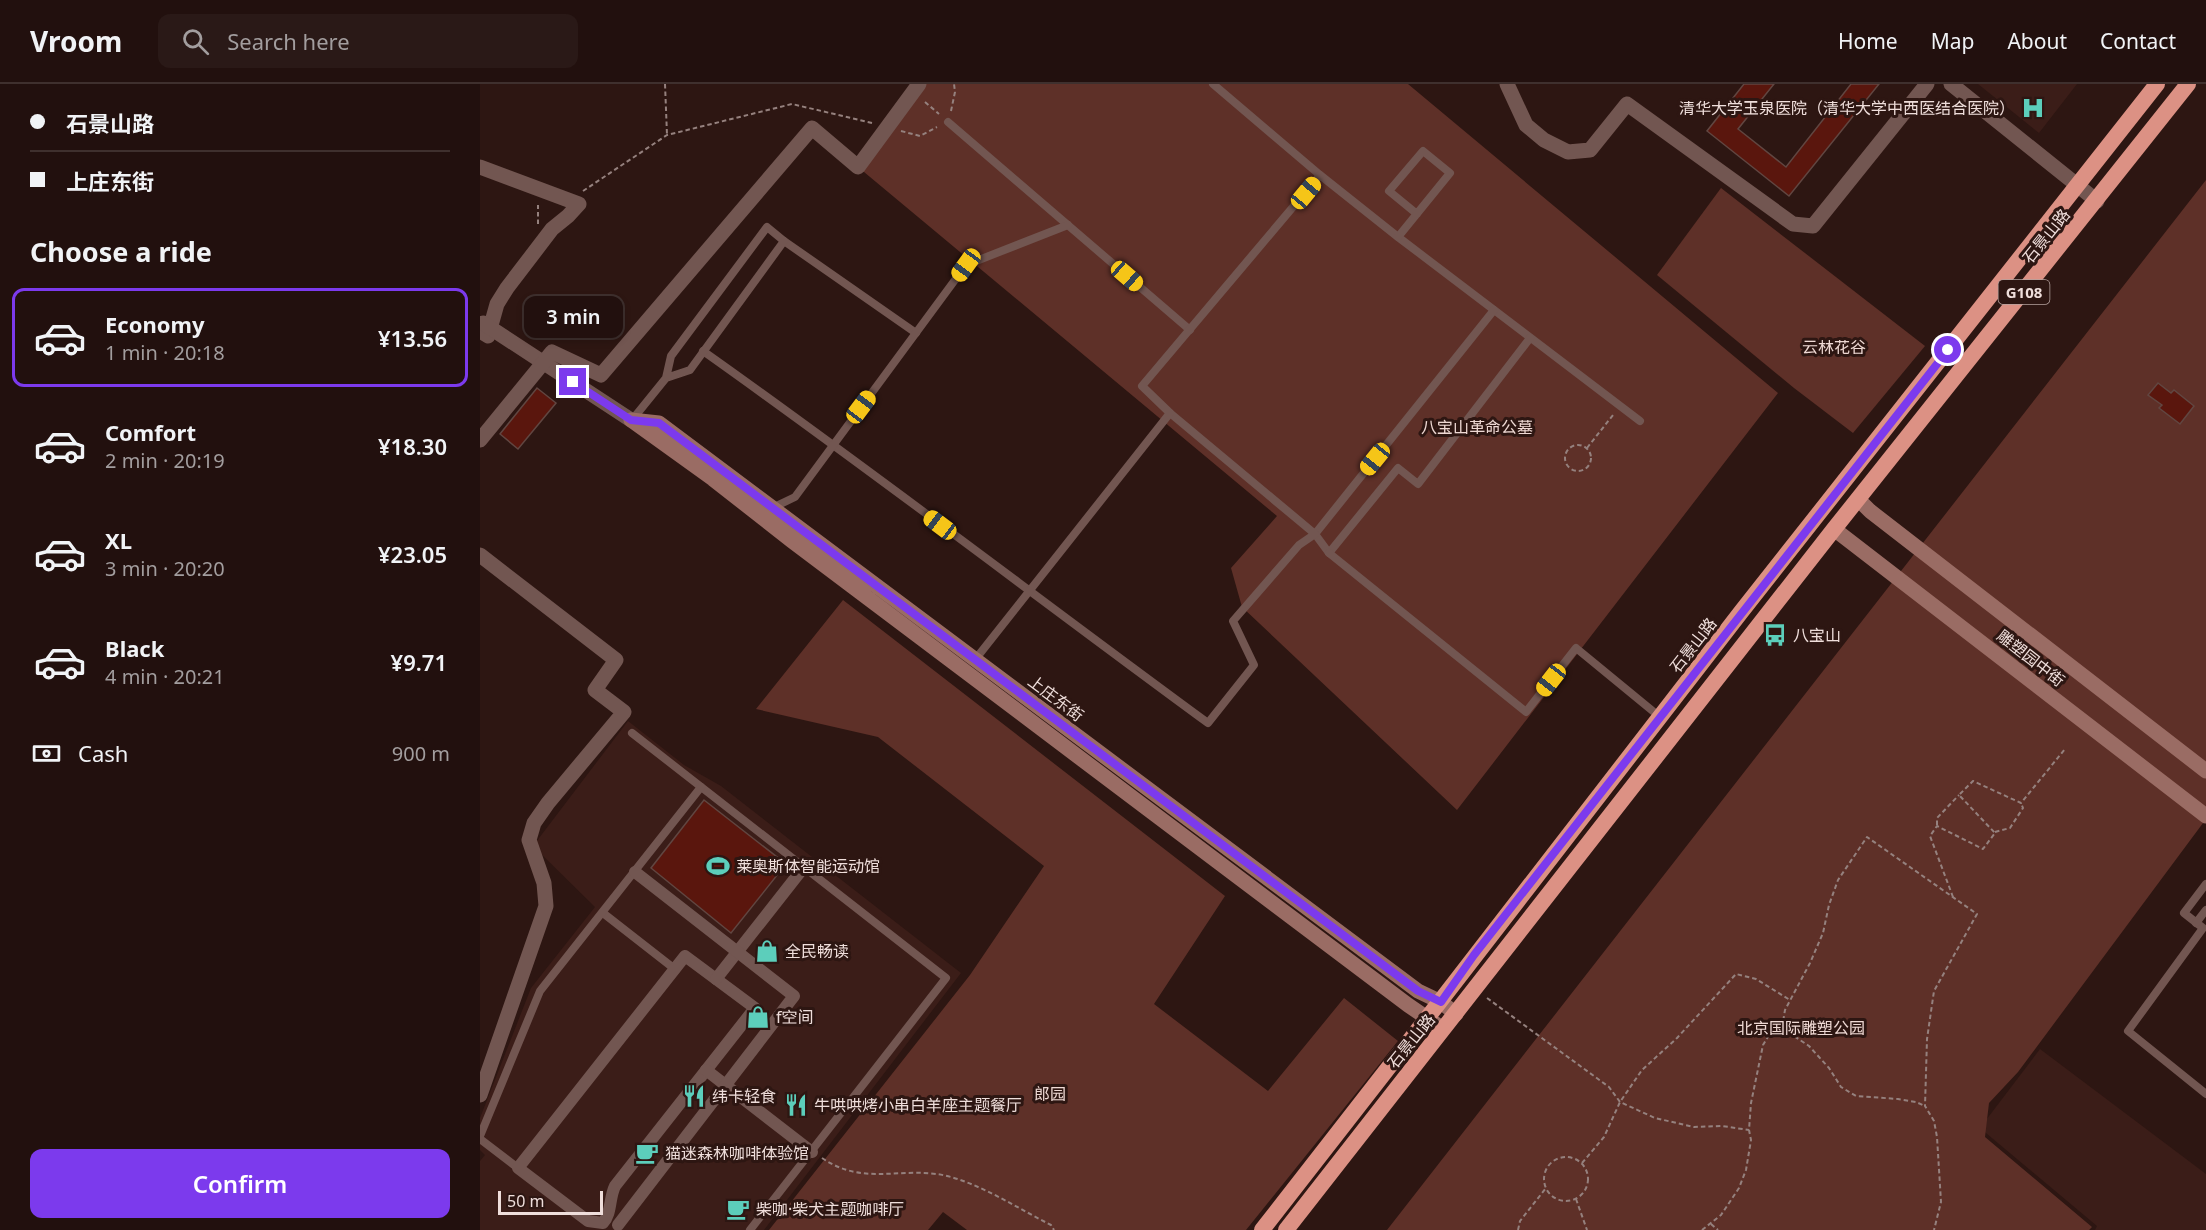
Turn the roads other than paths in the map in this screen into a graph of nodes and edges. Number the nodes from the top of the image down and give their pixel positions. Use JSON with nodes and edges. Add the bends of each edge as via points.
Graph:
{"nodes":[{"id":1,"x":1213,"y":84,"type":"edge"},
{"id":2,"x":1507,"y":84,"type":"edge"},
{"id":3,"x":1927,"y":84,"type":"edge"},
{"id":4,"x":1951,"y":84,"type":"edge"},
{"id":5,"x":2157,"y":84,"type":"edge"},
{"id":6,"x":2188,"y":84,"type":"edge"},
{"id":7,"x":916,"y":88,"type":"edge"},
{"id":8,"x":948,"y":122,"type":"road end"},
{"id":9,"x":480,"y":167,"type":"edge"},
{"id":10,"x":1320,"y":175,"type":"junction"},
{"id":11,"x":2078,"y":186,"type":"junction"},
{"id":12,"x":2097,"y":201,"type":"junction"},
{"id":13,"x":1417,"y":214,"type":"junction"},
{"id":14,"x":1068,"y":225,"type":"junction"},
{"id":15,"x":1398,"y":237,"type":"junction"},
{"id":16,"x":784,"y":241,"type":"junction"},
{"id":17,"x":1494,"y":310,"type":"junction"},
{"id":18,"x":480,"y":322,"type":"edge"},
{"id":19,"x":1190,"y":330,"type":"junction"},
{"id":20,"x":480,"y":331,"type":"edge"},
{"id":21,"x":916,"y":333,"type":"junction"},
{"id":22,"x":1530,"y":338,"type":"junction"},
{"id":23,"x":703,"y":351,"type":"junction"},
{"id":24,"x":666,"y":378,"type":"junction"},
{"id":25,"x":1170,"y":412,"type":"junction"},
{"id":26,"x":631,"y":420,"type":"junction"},
{"id":27,"x":1640,"y":421,"type":"dead end"},
{"id":28,"x":480,"y":440,"type":"edge"},
{"id":29,"x":833,"y":443,"type":"junction"},
{"id":30,"x":1858,"y":499,"type":"junction"},
{"id":31,"x":772,"y":508,"type":"junction"},
{"id":32,"x":1834,"y":529,"type":"junction"},
{"id":33,"x":1315,"y":534,"type":"junction"},
{"id":34,"x":1329,"y":554,"type":"junction"},
{"id":35,"x":480,"y":555,"type":"edge"},
{"id":36,"x":1029,"y":592,"type":"junction"},
{"id":37,"x":970,"y":665,"type":"junction"},
{"id":38,"x":1660,"y":717,"type":"junction"},
{"id":39,"x":632,"y":733,"type":"dead end"},
{"id":40,"x":2206,"y":771,"type":"edge"},
{"id":41,"x":701,"y":787,"type":"junction"},
{"id":42,"x":2206,"y":816,"type":"edge"},
{"id":43,"x":804,"y":867,"type":"junction"},
{"id":44,"x":635,"y":872,"type":"junction"},
{"id":45,"x":2206,"y":884,"type":"edge"},
{"id":46,"x":2206,"y":910,"type":"edge"},
{"id":47,"x":603,"y":913,"type":"junction"},
{"id":48,"x":2202,"y":927,"type":"edge"},
{"id":49,"x":737,"y":952,"type":"junction"},
{"id":50,"x":675,"y":970,"type":"junction"},
{"id":51,"x":716,"y":979,"type":"junction"},
{"id":52,"x":1441,"y":1002,"type":"junction"},
{"id":53,"x":1456,"y":1014,"type":"junction"},
{"id":54,"x":1428,"y":1018,"type":"junction"},
{"id":55,"x":1443,"y":1029,"type":"junction"},
{"id":56,"x":706,"y":1070,"type":"junction"},
{"id":57,"x":726,"y":1085,"type":"junction"},
{"id":58,"x":2206,"y":1094,"type":"edge"},
{"id":59,"x":480,"y":1095,"type":"edge"},
{"id":60,"x":480,"y":1138,"type":"edge"},
{"id":61,"x":812,"y":1152,"type":"junction"},
{"id":62,"x":518,"y":1168,"type":"junction"},
{"id":63,"x":617,"y":1224,"type":"edge"},
{"id":64,"x":750,"y":1230,"type":"edge"},
{"id":65,"x":1262,"y":1230,"type":"edge"},
{"id":66,"x":1286,"y":1230,"type":"edge"}],
"edges":[{"from":1,"to":10,"type":"lane"},
{"from":2,"to":3,"type":"street","via":[[1526,125],[1568,152],[1590,150],[1628,104],[1793,224],[1813,226]]},
{"from":4,"to":11,"type":"street"},
{"from":5,"to":11,"type":"highway","name":"石景山路","number":"G108"},
{"from":6,"to":12,"type":"highway","name":"石景山路","number":"G108"},
{"from":7,"to":28,"type":"street","via":[[858,167],[812,128],[601,375],[552,352]]},
{"from":8,"to":14,"type":"lane"},
{"from":9,"to":20,"type":"street","via":[[579,204],[552,229],[507,288],[497,304],[488,336]]},
{"from":10,"to":15,"type":"lane"},
{"from":10,"to":19,"type":"lane"},
{"from":11,"to":12,"type":"street"},
{"from":11,"to":38,"type":"highway","name":"石景山路","number":"G108"},
{"from":12,"to":30,"type":"highway","name":"石景山路","number":"G108"},
{"from":13,"to":13,"type":"lane","via":[[1450,173],[1423,151],[1389,192]]},
{"from":13,"to":15,"type":"lane"},
{"from":14,"to":19,"type":"lane"},
{"from":14,"to":21,"type":"lane","via":[[966,265]]},
{"from":15,"to":17,"type":"lane"},
{"from":16,"to":21,"type":"lane"},
{"from":16,"to":23,"type":"lane"},
{"from":16,"to":24,"type":"lane","via":[[767,227],[670,356]]},
{"from":17,"to":22,"type":"lane"},
{"from":17,"to":33,"type":"lane"},
{"from":18,"to":26,"type":"street","name":"上庄东街"},
{"from":19,"to":25,"type":"lane","via":[[1142,386]]},
{"from":21,"to":29,"type":"lane"},
{"from":22,"to":27,"type":"lane"},
{"from":22,"to":34,"type":"lane","via":[[1418,484],[1398,468]]},
{"from":23,"to":24,"type":"lane","via":[[690,370]]},
{"from":23,"to":29,"type":"lane"},
{"from":24,"to":26,"type":"lane"},
{"from":25,"to":33,"type":"lane"},
{"from":25,"to":36,"type":"lane"},
{"from":26,"to":31,"type":"main road","name":"上庄东街","via":[[659,423]]},
{"from":26,"to":37,"type":"main road","name":"上庄东街","via":[[792,541]]},
{"from":29,"to":31,"type":"lane","via":[[795,497]]},
{"from":29,"to":36,"type":"lane"},
{"from":30,"to":32,"type":"highway","name":"石景山路","number":"G108"},
{"from":30,"to":40,"type":"main road","name":"雕塑园中街"},
{"from":31,"to":37,"type":"main road","name":"上庄东街"},
{"from":32,"to":42,"type":"main road","name":"雕塑园中街"},
{"from":32,"to":53,"type":"highway","name":"石景山路","number":"G108"},
{"from":33,"to":34,"type":"lane"},
{"from":33,"to":36,"type":"lane","via":[[1299,545],[1233,621],[1254,666],[1208,723]]},
{"from":34,"to":38,"type":"lane","via":[[1526,711],[1576,648]]},
{"from":35,"to":59,"type":"street","via":[[616,660],[596,690],[624,711],[534,823],[528,840],[544,883],[546,906]]},
{"from":36,"to":37,"type":"lane"},
{"from":37,"to":52,"type":"main road","name":"上庄东街","via":[[1418,991]]},
{"from":37,"to":54,"type":"main road","name":"上庄东街"},
{"from":38,"to":52,"type":"highway","name":"石景山路","number":"G108"},
{"from":39,"to":41,"type":"lane"},
{"from":41,"to":43,"type":"lane"},
{"from":41,"to":44,"type":"lane"},
{"from":43,"to":49,"type":"street"},
{"from":43,"to":61,"type":"lane","via":[[946,978]]},
{"from":44,"to":47,"type":"lane"},
{"from":44,"to":49,"type":"street"},
{"from":45,"to":48,"type":"lane","via":[[2184,913]]},
{"from":46,"to":48,"type":"lane"},
{"from":47,"to":50,"type":"lane"},
{"from":47,"to":60,"type":"lane","via":[[540,991]]},
{"from":48,"to":58,"type":"lane","via":[[2128,1031]]},
{"from":49,"to":51,"type":"street"},
{"from":49,"to":57,"type":"street","via":[[794,996]]},
{"from":50,"to":51,"type":"street","via":[[686,956]]},
{"from":50,"to":62,"type":"street"},
{"from":51,"to":56,"type":"street","via":[[755,1008]]},
{"from":52,"to":53,"type":"main road","name":"上庄东街"},
{"from":52,"to":54,"type":"highway","name":"石景山路","number":"G108"},
{"from":53,"to":55,"type":"highway","name":"石景山路","number":"G108"},
{"from":54,"to":55,"type":"main road","name":"上庄东街"},
{"from":54,"to":65,"type":"highway","name":"石景山路","number":"G108"},
{"from":55,"to":66,"type":"highway","name":"石景山路","number":"G108"},
{"from":56,"to":57,"type":"street"},
{"from":56,"to":63,"type":"street","via":[[615,1186],[610,1197]]},
{"from":57,"to":61,"type":"street"},
{"from":57,"to":63,"type":"street"},
{"from":60,"to":62,"type":"lane"},
{"from":61,"to":64,"type":"lane"},
{"from":62,"to":63,"type":"street","via":[[588,1221]]}]}
